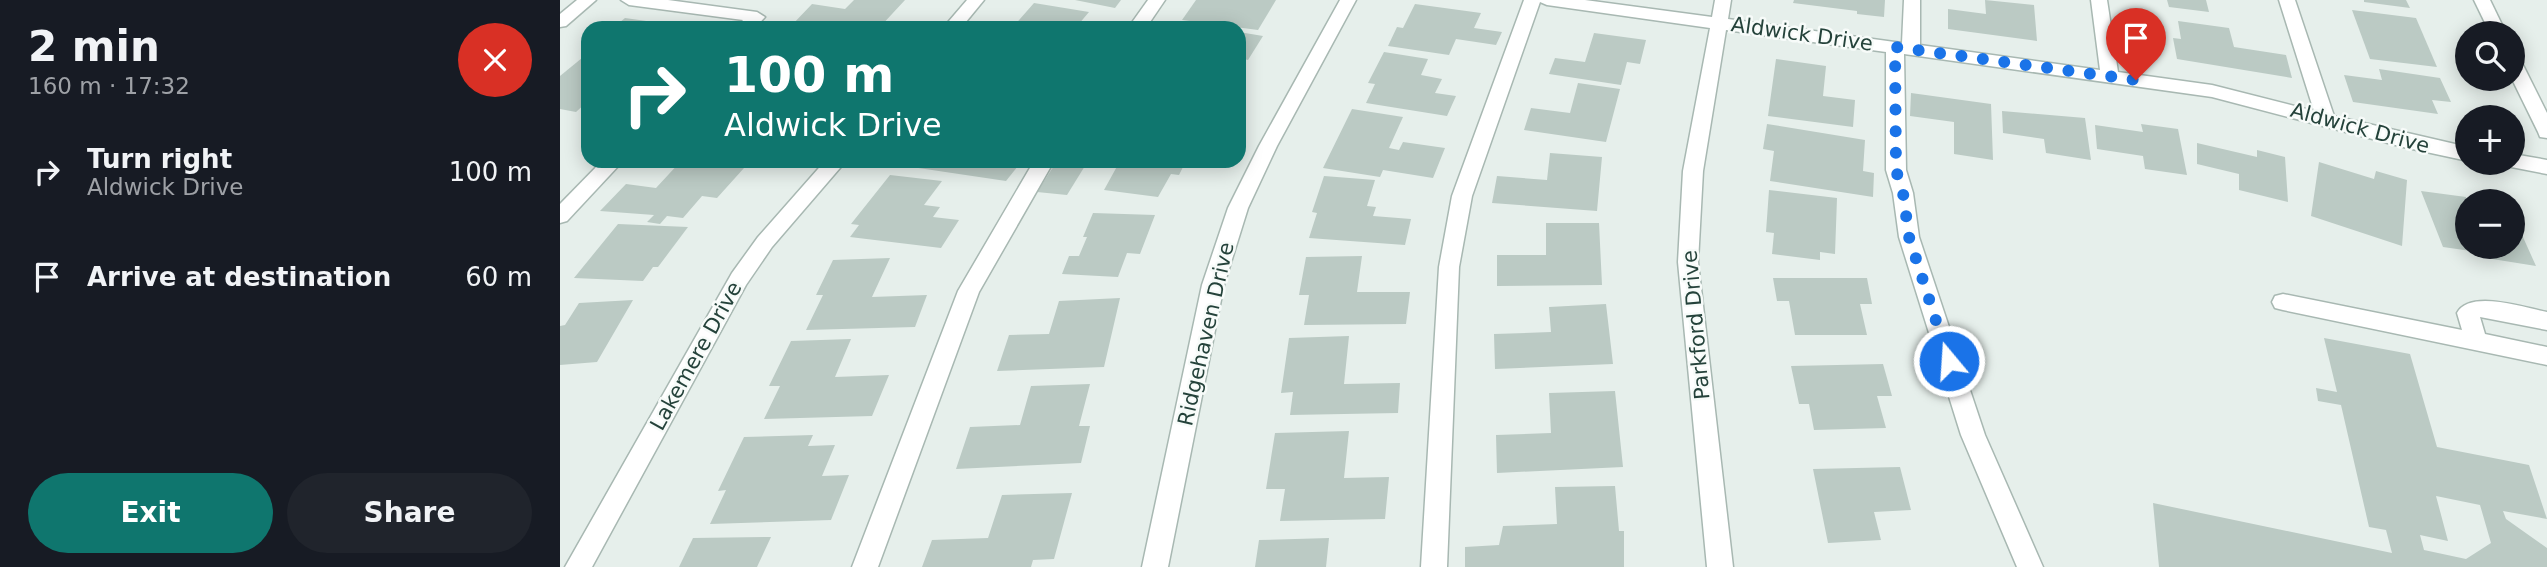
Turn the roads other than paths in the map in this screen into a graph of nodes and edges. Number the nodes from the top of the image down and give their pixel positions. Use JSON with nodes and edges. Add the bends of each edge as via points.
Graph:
{"nodes":[{"id":1,"x":588,"y":0,"type":"edge"},
{"id":2,"x":629,"y":0,"type":"edge"},
{"id":3,"x":976,"y":0,"type":"edge"},
{"id":4,"x":1157,"y":0,"type":"edge"},
{"id":5,"x":1348,"y":0,"type":"edge"},
{"id":6,"x":1532,"y":0,"type":"edge"},
{"id":7,"x":1547,"y":0,"type":"edge"},
{"id":8,"x":1723,"y":0,"type":"edge"},
{"id":9,"x":1912,"y":0,"type":"edge"},
{"id":10,"x":2099,"y":0,"type":"edge"},
{"id":11,"x":2287,"y":0,"type":"edge"},
{"id":12,"x":2482,"y":0,"type":"edge"},
{"id":13,"x":753,"y":21,"type":"edge"},
{"id":14,"x":958,"y":21,"type":"edge"},
{"id":15,"x":1142,"y":21,"type":"edge"},
{"id":16,"x":2492,"y":21,"type":"edge"},
{"id":17,"x":560,"y":22,"type":"edge"},
{"id":18,"x":1719,"y":23,"type":"junction"},
{"id":19,"x":1903,"y":48,"type":"junction"},
{"id":20,"x":2110,"y":77,"type":"junction"},
{"id":21,"x":2525,"y":87,"type":"edge"},
{"id":22,"x":2326,"y":120,"type":"junction"},
{"id":23,"x":2547,"y":132,"type":"edge"},
{"id":24,"x":2455,"y":151,"type":"edge"},
{"id":25,"x":2525,"y":163,"type":"edge"},
{"id":26,"x":2547,"y":167,"type":"edge"},
{"id":27,"x":605,"y":168,"type":"edge"},
{"id":28,"x":830,"y":168,"type":"edge"},
{"id":29,"x":1040,"y":168,"type":"edge"},
{"id":30,"x":560,"y":216,"type":"edge"},
{"id":31,"x":2283,"y":302,"type":"dead end"},
{"id":32,"x":2547,"y":321,"type":"edge"},
{"id":33,"x":2476,"y":342,"type":"junction"},
{"id":34,"x":2547,"y":356,"type":"edge"},
{"id":35,"x":578,"y":567,"type":"edge"},
{"id":36,"x":864,"y":567,"type":"edge"},
{"id":37,"x":1155,"y":567,"type":"edge"},
{"id":38,"x":1434,"y":567,"type":"edge"},
{"id":39,"x":1720,"y":567,"type":"edge"},
{"id":40,"x":2030,"y":567,"type":"edge"}],
"edges":[{"from":1,"to":17,"type":"street"},
{"from":2,"to":13,"type":"street","via":[[757,17]]},
{"from":3,"to":14,"type":"street"},
{"from":4,"to":15,"type":"street"},
{"from":5,"to":37,"type":"street","name":"Ridgehaven Drive","via":[[1238,208],[1213,285]]},
{"from":6,"to":38,"type":"street","via":[[1462,196],[1449,267]]},
{"from":7,"to":18,"type":"street","name":"Aldwick Drive"},
{"from":8,"to":18,"type":"street","name":"Parkford Drive"},
{"from":9,"to":19,"type":"street"},
{"from":10,"to":20,"type":"street"},
{"from":11,"to":22,"type":"street"},
{"from":12,"to":16,"type":"street"},
{"from":18,"to":19,"type":"street","name":"Aldwick Drive"},
{"from":18,"to":39,"type":"street","name":"Parkford Drive","via":[[1693,171],[1688,262]]},
{"from":19,"to":20,"type":"street","name":"Aldwick Drive"},
{"from":19,"to":40,"type":"street","via":[[1896,170],[1909,237],[1973,435]]},
{"from":20,"to":22,"type":"street","name":"Aldwick Drive","via":[[2212,91]]},
{"from":21,"to":23,"type":"street"},
{"from":22,"to":24,"type":"street","name":"Aldwick Drive"},
{"from":25,"to":26,"type":"street"},
{"from":27,"to":30,"type":"street"},
{"from":28,"to":35,"type":"street","name":"Lakemere Drive","via":[[738,279]]},
{"from":29,"to":36,"type":"street","via":[[969,291]]},
{"from":31,"to":33,"type":"street"},
{"from":32,"to":33,"type":"street","via":[[2477,307],[2468,313]]},
{"from":33,"to":34,"type":"street"}]}
